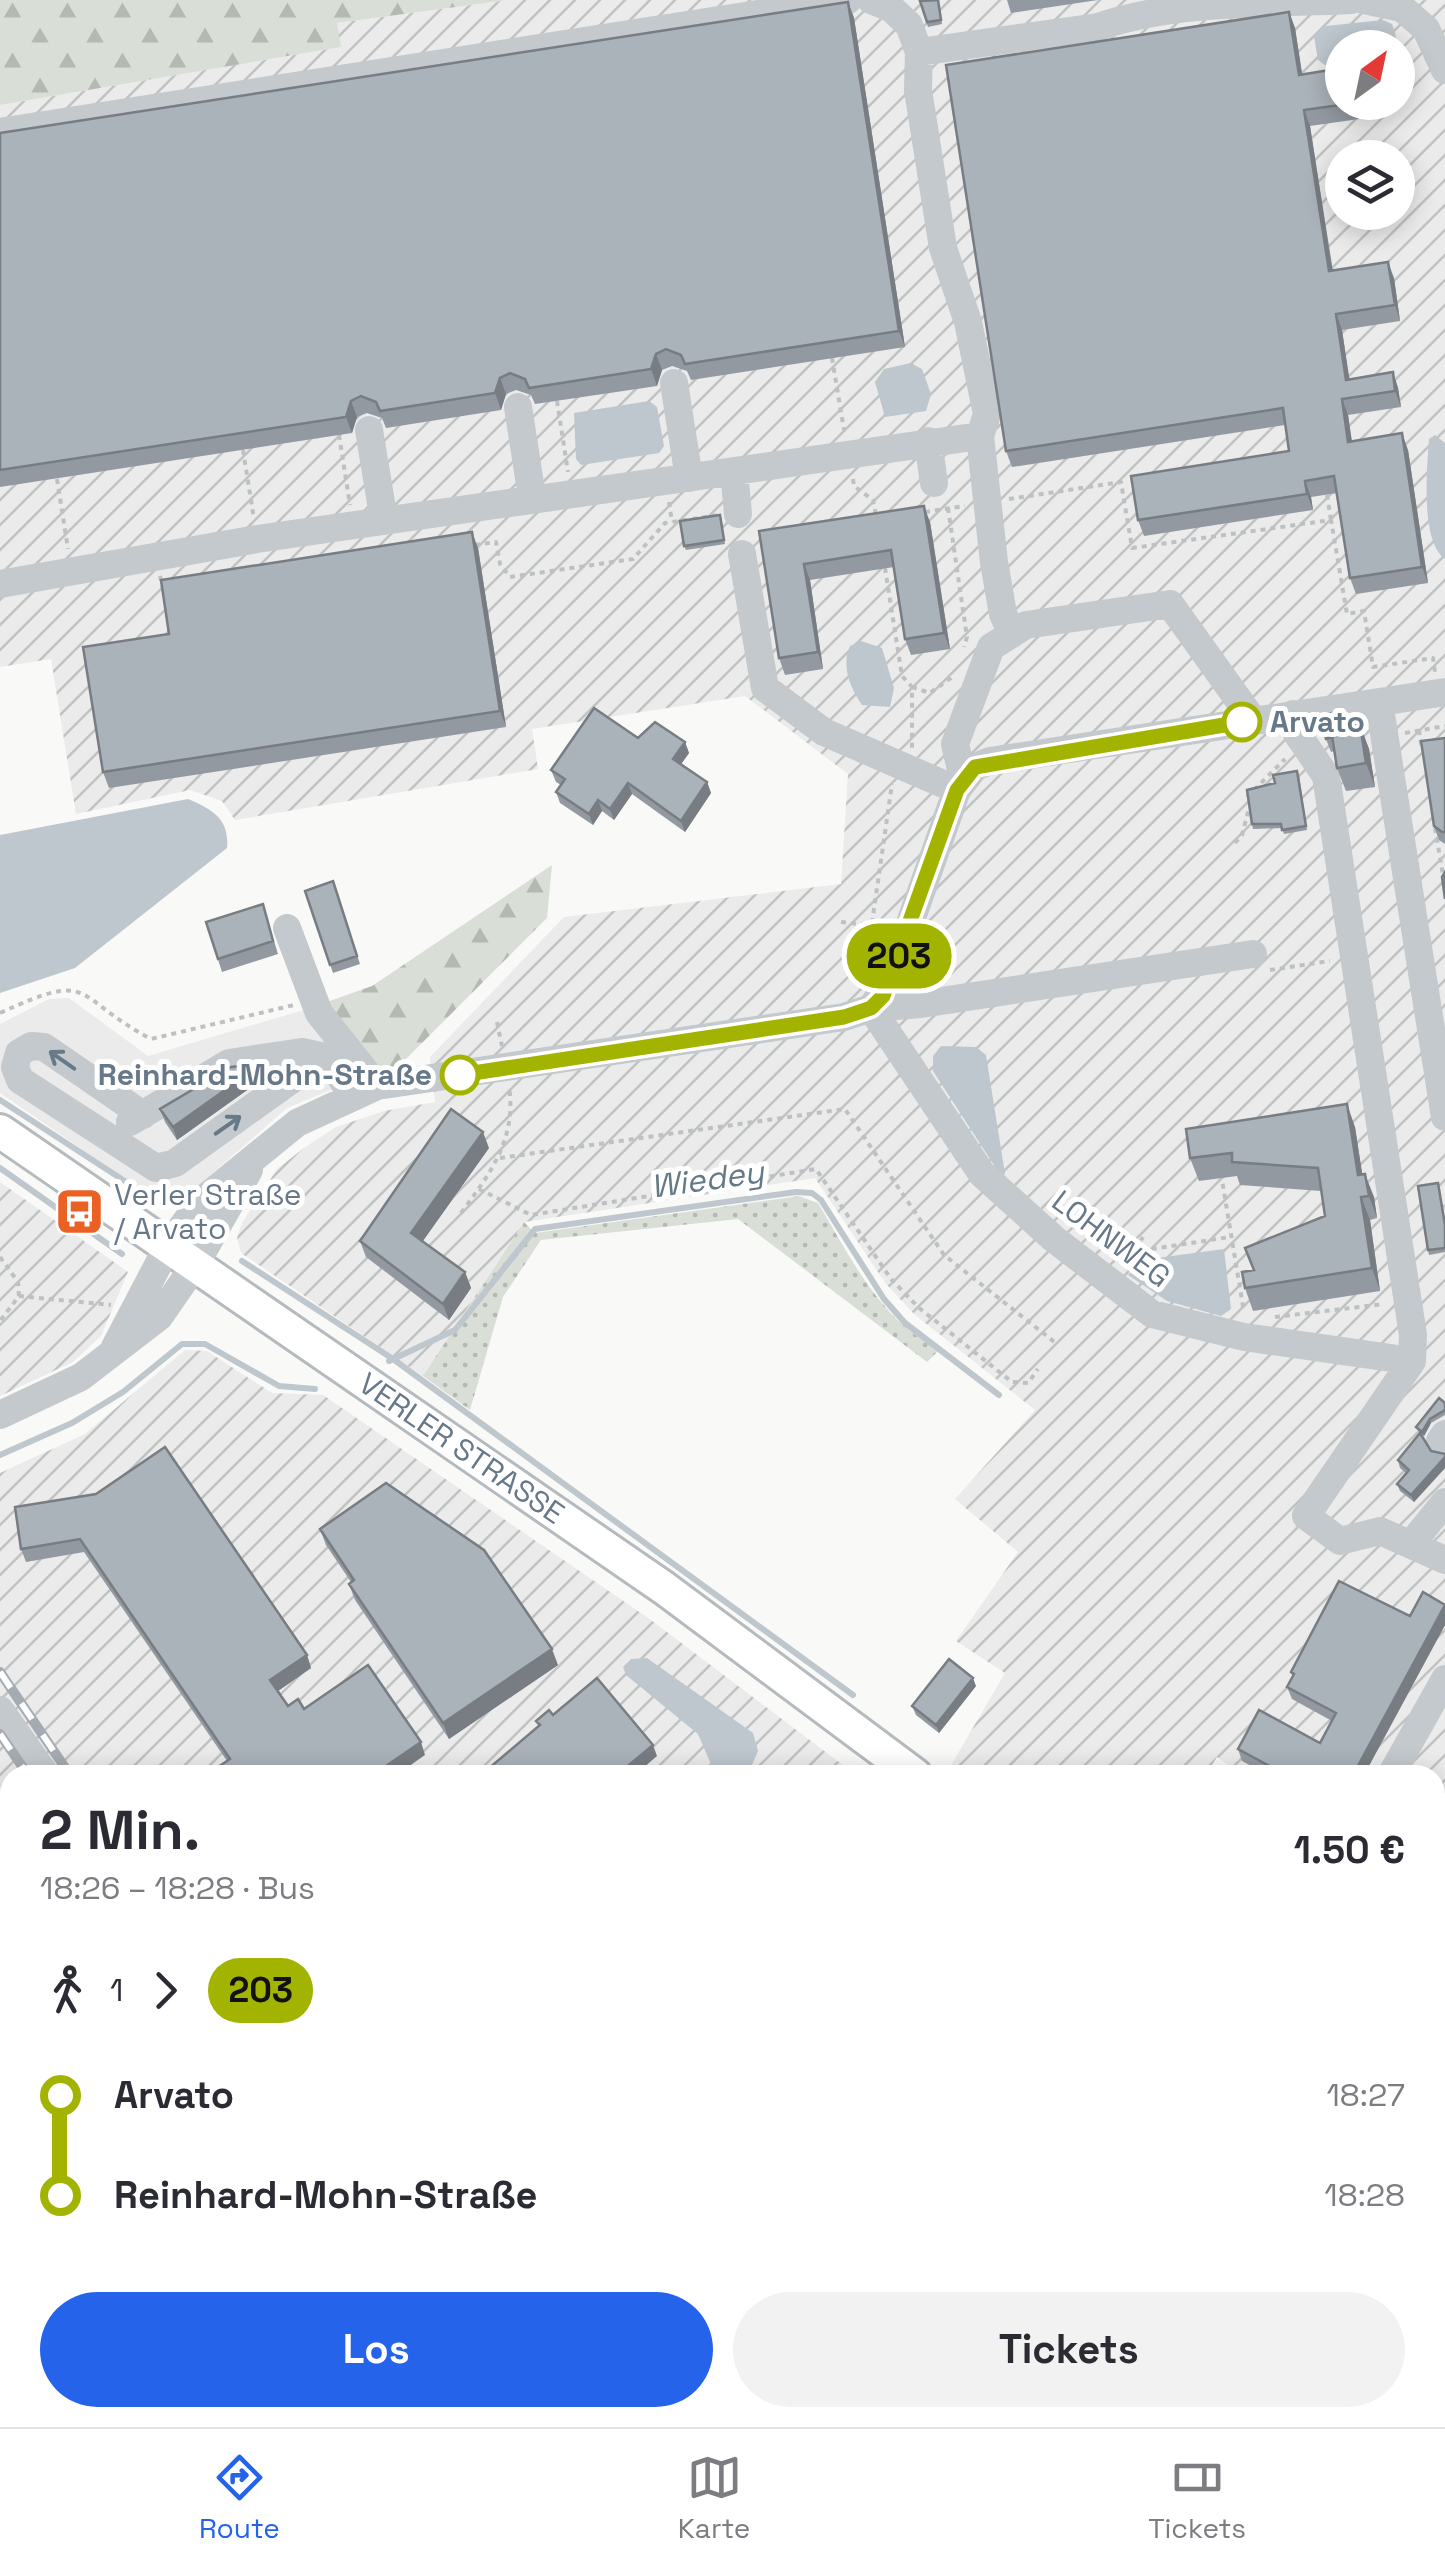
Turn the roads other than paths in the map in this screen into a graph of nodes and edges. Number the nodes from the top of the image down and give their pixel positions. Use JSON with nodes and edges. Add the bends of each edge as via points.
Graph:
{"nodes":[{"id":1,"x":848,"y":0,"type":"edge"},
{"id":2,"x":870,"y":0,"type":"edge"},
{"id":3,"x":1351,"y":0,"type":"edge"},
{"id":4,"x":1364,"y":0,"type":"edge"},
{"id":5,"x":920,"y":52,"type":"junction"},
{"id":6,"x":1445,"y":70,"type":"edge"},
{"id":7,"x":0,"y":132,"type":"edge"},
{"id":8,"x":674,"y":383,"type":"dead end"},
{"id":9,"x":518,"y":407,"type":"dead end"},
{"id":10,"x":369,"y":430,"type":"dead end"},
{"id":11,"x":980,"y":436,"type":"junction"},
{"id":12,"x":928,"y":441,"type":"junction"},
{"id":13,"x":734,"y":470,"type":"junction"},
{"id":14,"x":688,"y":478,"type":"junction"},
{"id":15,"x":934,"y":483,"type":"dead end"},
{"id":16,"x":532,"y":497,"type":"junction"},
{"id":17,"x":732,"y":514,"type":"road end"},
{"id":18,"x":384,"y":521,"type":"junction"},
{"id":19,"x":742,"y":554,"type":"dead end"},
{"id":20,"x":0,"y":584,"type":"edge"},
{"id":21,"x":1012,"y":634,"type":"junction"},
{"id":22,"x":1442,"y":693,"type":"edge"},
{"id":23,"x":1380,"y":702,"type":"junction"},
{"id":24,"x":1293,"y":714,"type":"junction"},
{"id":25,"x":1253,"y":720,"type":"junction"},
{"id":26,"x":960,"y":784,"type":"junction"},
{"id":27,"x":287,"y":928,"type":"dead end"},
{"id":28,"x":1253,"y":954,"type":"dead end"},
{"id":29,"x":871,"y":1008,"type":"junction"},
{"id":30,"x":330,"y":1058,"type":"junction"},
{"id":31,"x":364,"y":1092,"type":"junction"},
{"id":32,"x":142,"y":1115,"type":"junction"},
{"id":33,"x":1445,"y":1116,"type":"edge"},
{"id":34,"x":98,"y":1130,"type":"junction"},
{"id":35,"x":0,"y":1131,"type":"edge"},
{"id":36,"x":263,"y":1147,"type":"junction"},
{"id":37,"x":168,"y":1246,"type":"junction"},
{"id":38,"x":196,"y":1265,"type":"junction"},
{"id":39,"x":115,"y":1347,"type":"junction"},
{"id":40,"x":1412,"y":1361,"type":"junction"},
{"id":41,"x":0,"y":1415,"type":"edge"},
{"id":42,"x":1445,"y":1434,"type":"edge"},
{"id":43,"x":1445,"y":1445,"type":"edge"},
{"id":44,"x":1445,"y":1502,"type":"edge"},
{"id":45,"x":1410,"y":1544,"type":"junction"},
{"id":46,"x":1445,"y":1560,"type":"edge"},
{"id":47,"x":1445,"y":1679,"type":"edge"},
{"id":48,"x":0,"y":1710,"type":"edge"},
{"id":49,"x":39,"y":1765,"type":"edge"},
{"id":50,"x":902,"y":1765,"type":"edge"},
{"id":51,"x":1397,"y":1765,"type":"edge"}],
"edges":[{"from":1,"to":7,"type":"street"},
{"from":2,"to":5,"type":"street","via":[[891,8]]},
{"from":3,"to":5,"type":"street","via":[[1236,2]]},
{"from":4,"to":6,"type":"street","via":[[1402,8],[1426,29]]},
{"from":5,"to":11,"type":"street","via":[[918,90],[943,248],[968,322],[987,414]]},
{"from":8,"to":14,"type":"street"},
{"from":9,"to":16,"type":"street"},
{"from":10,"to":18,"type":"street"},
{"from":11,"to":12,"type":"street"},
{"from":11,"to":21,"type":"street","via":[[1003,614]]},
{"from":12,"to":13,"type":"street"},
{"from":12,"to":15,"type":"street"},
{"from":13,"to":14,"type":"street"},
{"from":13,"to":17,"type":"street"},
{"from":14,"to":16,"type":"street"},
{"from":16,"to":18,"type":"street"},
{"from":18,"to":20,"type":"street"},
{"from":19,"to":26,"type":"street","via":[[765,688],[824,732],[904,756]]},
{"from":21,"to":25,"type":"street","via":[[1026,625],[1170,604]]},
{"from":21,"to":26,"type":"street","via":[[991,647],[955,744]]},
{"from":22,"to":23,"type":"street"},
{"from":23,"to":24,"type":"street"},
{"from":23,"to":33,"type":"street"},
{"from":24,"to":25,"type":"street"},
{"from":24,"to":40,"type":"street","via":[[1296,732],[1326,776]]},
{"from":25,"to":26,"type":"street","via":[[990,761]]},
{"from":26,"to":29,"type":"street","via":[[890,980]]},
{"from":27,"to":31,"type":"street","via":[[319,1013]]},
{"from":28,"to":29,"type":"street"},
{"from":29,"to":31,"type":"street","via":[[844,1017],[504,1057]]},
{"from":29,"to":40,"type":"street","name":"LOHNWEG","via":[[982,1174],[1152,1314]]},
{"from":30,"to":31,"type":"street"},
{"from":30,"to":32,"type":"street","via":[[302,1052],[230,1064]]},
{"from":34,"to":30,"type":"street","one_way":true,"via":[[163,1168]]},
{"from":31,"to":36,"type":"street"},
{"from":32,"to":34,"type":"street"},
{"from":32,"to":34,"type":"street","one_way":true,"via":[[44,1047],[19,1054],[14,1067],[20,1080]]},
{"from":35,"to":37,"type":"main road","name":"VERLER STRASSE"},
{"from":36,"to":37,"type":"street","via":[[201,1202]]},
{"from":36,"to":38,"type":"street"},
{"from":37,"to":38,"type":"main road","name":"VERLER STRASSE"},
{"from":37,"to":39,"type":"street"},
{"from":38,"to":39,"type":"street","via":[[158,1317]]},
{"from":38,"to":50,"type":"main road","name":"VERLER STRASSE","via":[[664,1588]]},
{"from":39,"to":41,"type":"street","via":[[81,1377]]},
{"from":40,"to":45,"type":"street","via":[[1306,1516],[1340,1541],[1380,1531]]},
{"from":42,"to":43,"type":"street"},
{"from":44,"to":45,"type":"street"},
{"from":45,"to":46,"type":"street"},
{"from":47,"to":51,"type":"street"},
{"from":48,"to":49,"type":"street"}]}
